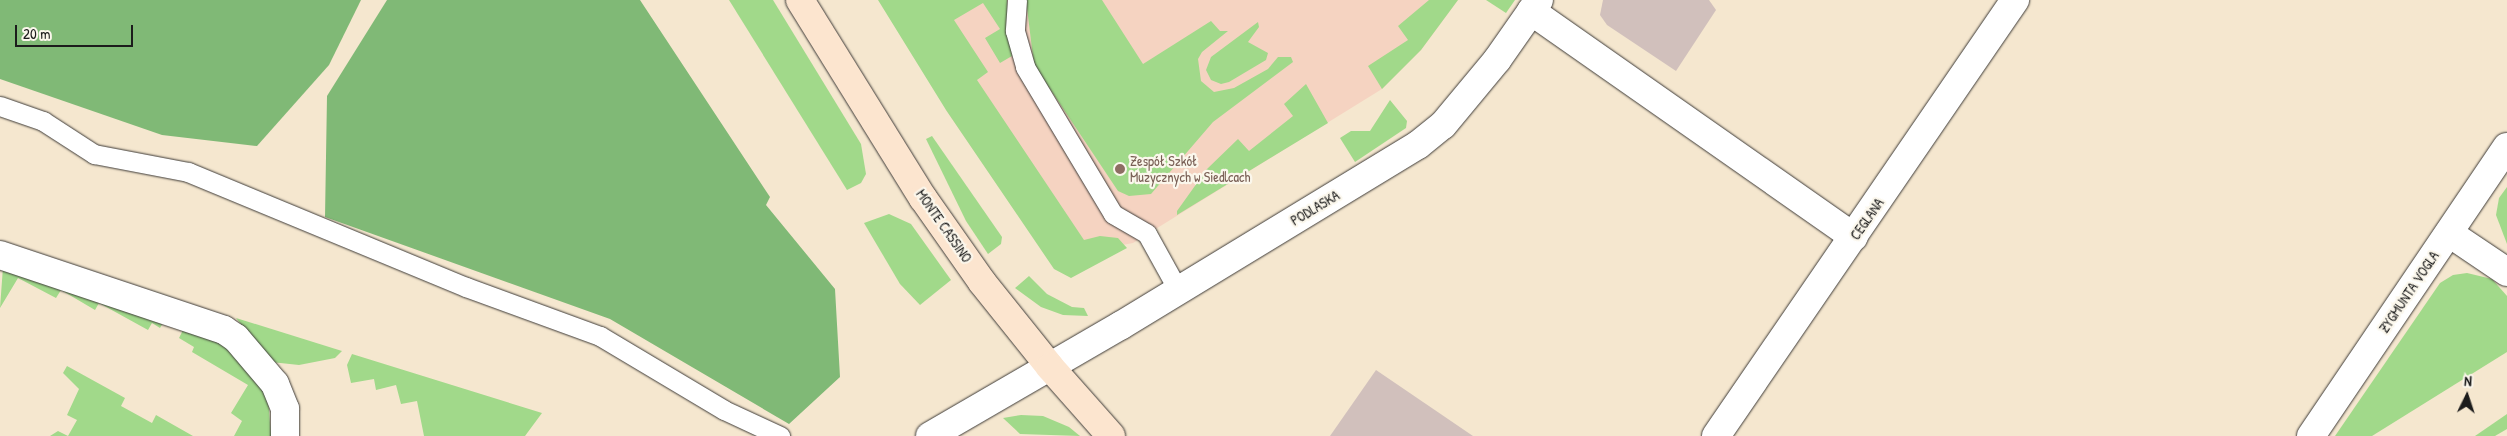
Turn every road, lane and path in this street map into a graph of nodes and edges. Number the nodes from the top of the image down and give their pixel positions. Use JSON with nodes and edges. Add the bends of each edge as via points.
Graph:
{"nodes":[{"id":1,"x":800,"y":0,"type":"edge"},
{"id":2,"x":1016,"y":0,"type":"edge"},
{"id":3,"x":2015,"y":0,"type":"edge"},
{"id":4,"x":1535,"y":6,"type":"edge"},
{"id":5,"x":0,"y":106,"type":"edge"},
{"id":6,"x":2507,"y":147,"type":"edge"},
{"id":7,"x":2449,"y":233,"type":"junction"},
{"id":8,"x":1854,"y":237,"type":"junction"},
{"id":9,"x":0,"y":255,"type":"edge"},
{"id":10,"x":2507,"y":272,"type":"edge"},
{"id":11,"x":1178,"y":290,"type":"junction"},
{"id":12,"x":1050,"y":367,"type":"junction"},
{"id":13,"x":285,"y":436,"type":"edge"},
{"id":14,"x":780,"y":436,"type":"edge"},
{"id":15,"x":930,"y":436,"type":"edge"},
{"id":16,"x":1111,"y":436,"type":"edge"},
{"id":17,"x":1716,"y":436,"type":"edge"},
{"id":18,"x":2311,"y":436,"type":"edge"}],
"edges":[{"from":1,"to":12,"type":"main road","name":"MONTE CASSINO","via":[[923,198],[982,282]]},
{"from":2,"to":11,"type":"lane","via":[[1015,31],[1025,67],[1113,214],[1147,234]]},
{"from":3,"to":8,"type":"street","name":"CEGLANA"},
{"from":4,"to":8,"type":"street"},
{"from":4,"to":11,"type":"street","name":"PODLASKA","via":[[1497,60],[1443,125],[1418,145]]},
{"from":5,"to":14,"type":"lane","via":[[43,121],[94,154],[188,172],[466,287],[600,336],[724,410]]},
{"from":6,"to":7,"type":"street","name":"ZYGMUNTA VOGLA"},
{"from":7,"to":10,"type":"street"},
{"from":7,"to":18,"type":"street","name":"ZYGMUNTA VOGLA"},
{"from":8,"to":17,"type":"street","name":"CEGLANA"},
{"from":9,"to":13,"type":"street","via":[[224,330],[236,338],[275,384],[285,409]]},
{"from":11,"to":12,"type":"street","name":"PODLASKA"},
{"from":12,"to":15,"type":"street","name":"PODLASKA"},
{"from":12,"to":16,"type":"main road","name":"MONTE CASSINO"}]}
